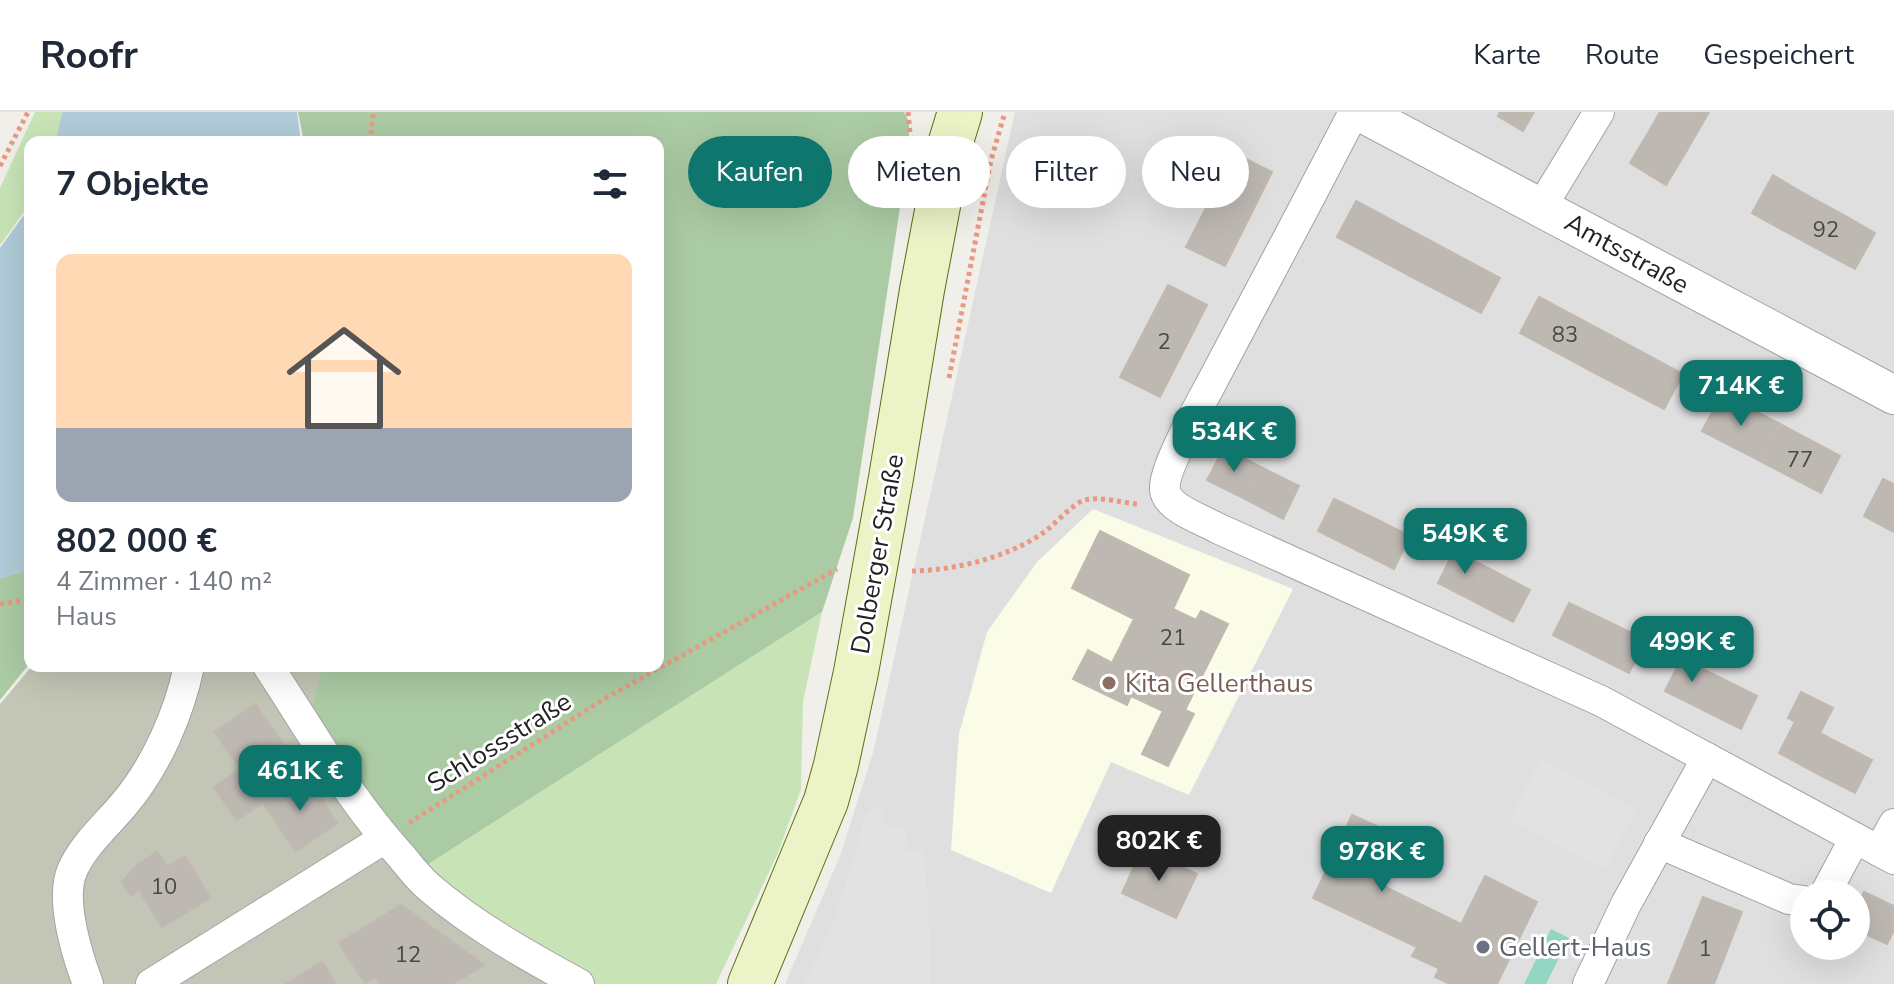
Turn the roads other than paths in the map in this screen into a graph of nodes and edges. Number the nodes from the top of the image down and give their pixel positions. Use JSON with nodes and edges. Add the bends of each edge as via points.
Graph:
{"nodes":[{"id":1,"x":960,"y":112,"type":"edge"},
{"id":2,"x":1357,"y":112,"type":"edge"},
{"id":3,"x":1599,"y":112,"type":"edge"},
{"id":4,"x":1542,"y":206,"type":"junction"},
{"id":5,"x":1894,"y":395,"type":"edge"},
{"id":6,"x":188,"y":672,"type":"edge"},
{"id":7,"x":272,"y":672,"type":"edge"},
{"id":8,"x":1707,"y":758,"type":"junction"},
{"id":9,"x":1894,"y":824,"type":"edge"},
{"id":10,"x":385,"y":838,"type":"junction"},
{"id":11,"x":1659,"y":843,"type":"junction"},
{"id":12,"x":1876,"y":849,"type":"edge"},
{"id":13,"x":1841,"y":880,"type":"edge"},
{"id":14,"x":1790,"y":899,"type":"edge"},
{"id":15,"x":571,"y":983,"type":"edge"},
{"id":16,"x":88,"y":984,"type":"edge"},
{"id":17,"x":151,"y":984,"type":"edge"},
{"id":18,"x":750,"y":984,"type":"edge"},
{"id":19,"x":1588,"y":984,"type":"edge"}],
"edges":[{"from":1,"to":18,"type":"main road","name":"Dolberger Straße","via":[[949,148],[836,765]]},
{"from":2,"to":4,"type":"street","name":"Amtsstraße"},
{"from":2,"to":8,"type":"street","via":[[1192,420],[1167,474],[1166,497],[1217,528],[1601,701]]},
{"from":3,"to":4,"type":"street"},
{"from":4,"to":5,"type":"street","name":"Amtsstraße"},
{"from":6,"to":16,"type":"street","via":[[158,753],[72,872],[69,904]]},
{"from":7,"to":10,"type":"street","via":[[342,783]]},
{"from":8,"to":11,"type":"street"},
{"from":8,"to":12,"type":"street"},
{"from":9,"to":12,"type":"street"},
{"from":10,"to":15,"type":"street","via":[[428,887]]},
{"from":10,"to":17,"type":"street"},
{"from":11,"to":14,"type":"street"},
{"from":11,"to":19,"type":"street"},
{"from":12,"to":13,"type":"street"}]}
